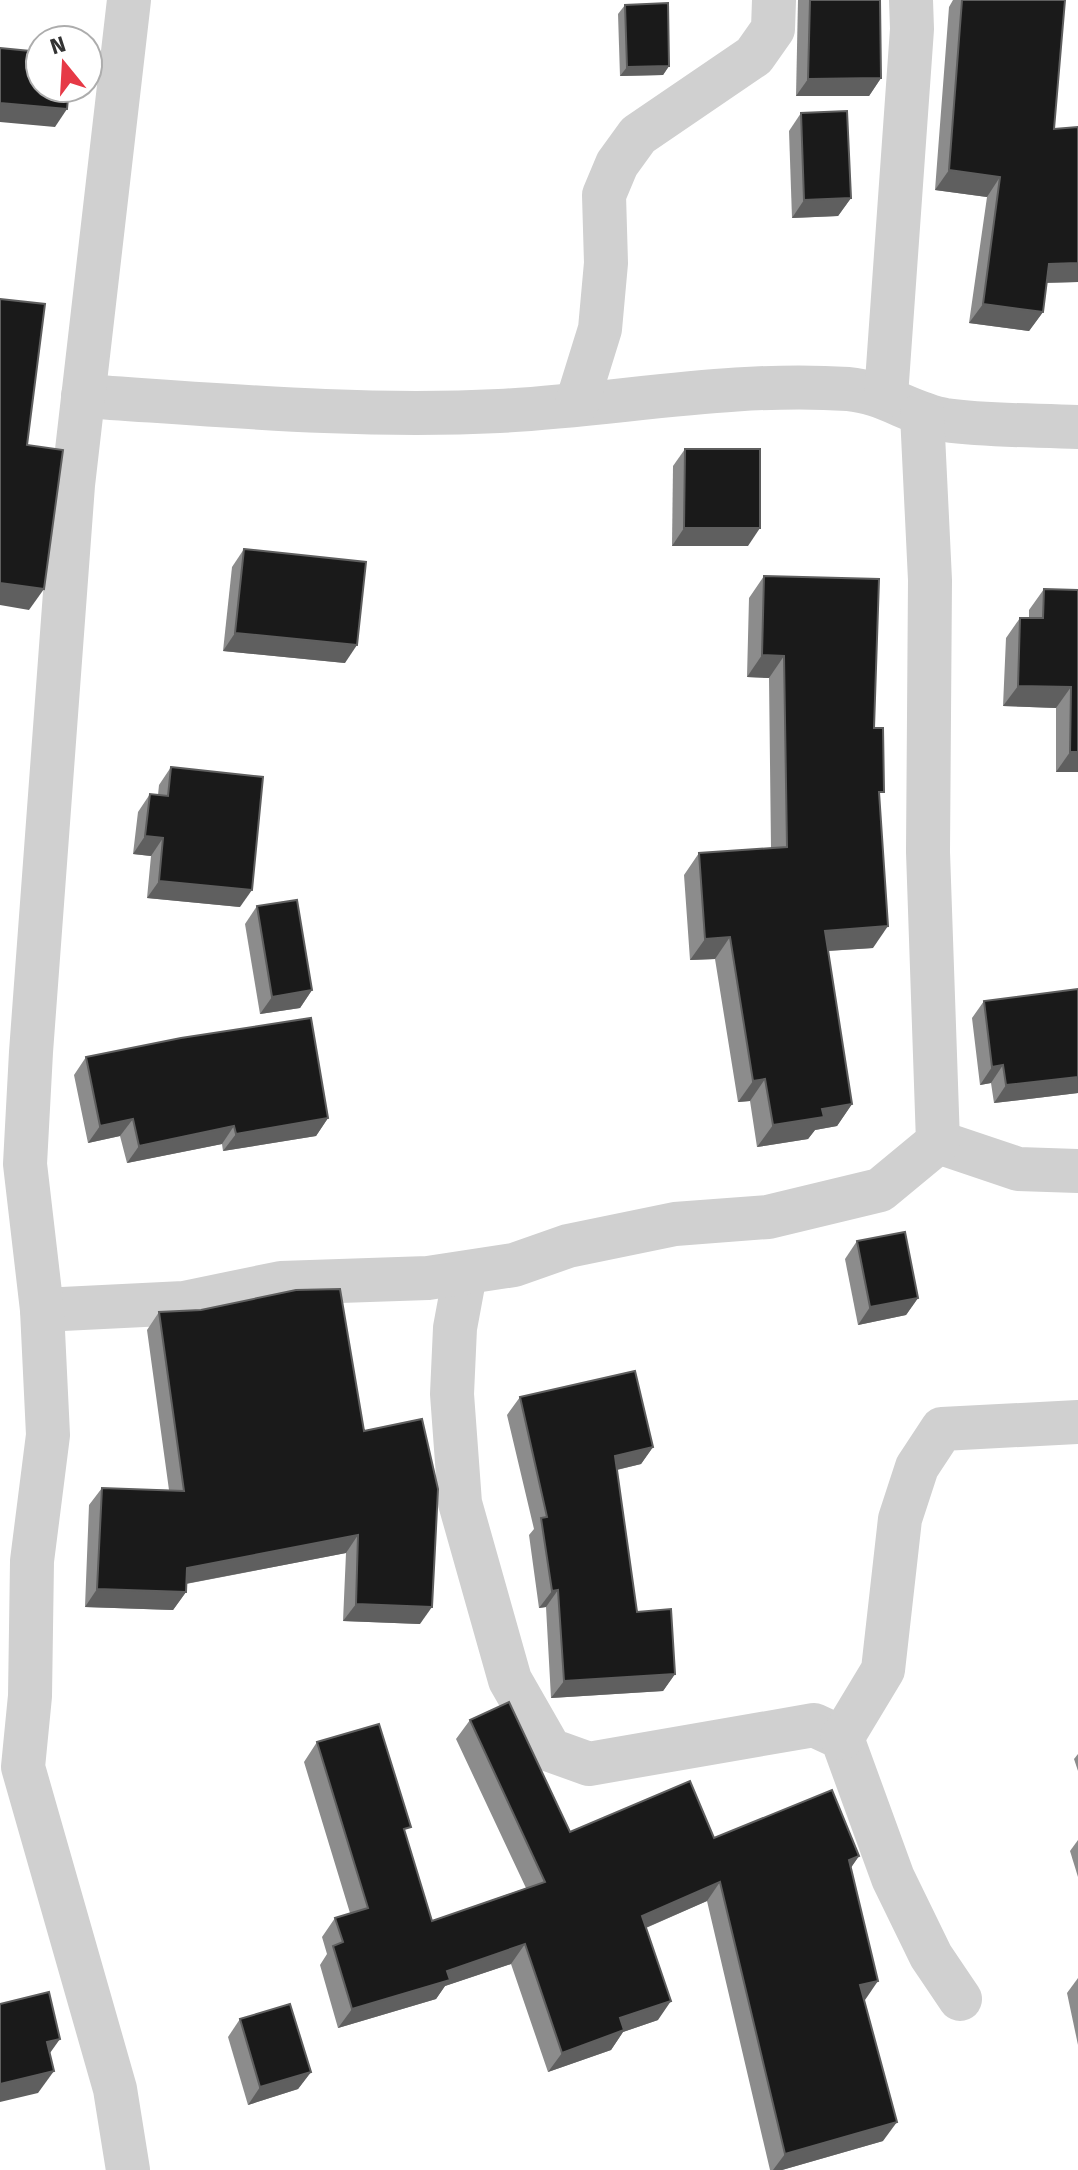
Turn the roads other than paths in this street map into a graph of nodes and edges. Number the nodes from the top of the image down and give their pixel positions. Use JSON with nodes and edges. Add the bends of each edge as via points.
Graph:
{"nodes":[{"id":1,"x":129,"y":0,"type":"edge"},
{"id":2,"x":774,"y":0,"type":"edge"},
{"id":3,"x":911,"y":0,"type":"edge"},
{"id":4,"x":83,"y":396,"type":"junction"},
{"id":5,"x":577,"y":403,"type":"junction"},
{"id":6,"x":904,"y":405,"type":"junction"},
{"id":7,"x":1078,"y":427,"type":"edge"},
{"id":8,"x":938,"y":1142,"type":"junction"},
{"id":9,"x":1078,"y":1171,"type":"edge"},
{"id":10,"x":465,"y":1274,"type":"junction"},
{"id":11,"x":42,"y":1310,"type":"junction"},
{"id":12,"x":1078,"y":1422,"type":"edge"},
{"id":13,"x":842,"y":1738,"type":"junction"},
{"id":14,"x":960,"y":1999,"type":"dead end"},
{"id":15,"x":128,"y":2170,"type":"edge"}],
"edges":[{"from":1,"to":4,"type":"street"},
{"from":2,"to":5,"type":"street","via":[[773,29],[754,56],[638,135],[617,164],[604,195],[606,263],[600,329]]},
{"from":3,"to":6,"type":"street"},
{"from":4,"to":5,"type":"street","via":[[356,413],[500,411]]},
{"from":4,"to":11,"type":"street","via":[[25,1164]]},
{"from":5,"to":6,"type":"street","via":[[749,388],[850,389]]},
{"from":6,"to":7,"type":"street","via":[[947,420]]},
{"from":6,"to":8,"type":"street","via":[[930,580],[928,868]]},
{"from":8,"to":9,"type":"street","via":[[1018,1169]]},
{"from":8,"to":10,"type":"street","via":[[880,1190],[768,1217],[675,1224]]},
{"from":10,"to":11,"type":"street","via":[[281,1283],[184,1303]]},
{"from":10,"to":13,"type":"street","via":[[455,1328],[452,1394],[460,1503],[510,1680],[550,1750],[589,1764],[814,1725]]},
{"from":11,"to":15,"type":"street","via":[[48,1435],[32,1561],[23,1767],[115,2089]]},
{"from":12,"to":13,"type":"street","via":[[942,1429],[917,1467],[900,1519],[883,1670]]},
{"from":13,"to":14,"type":"street","via":[[893,1878],[931,1956]]}]}
